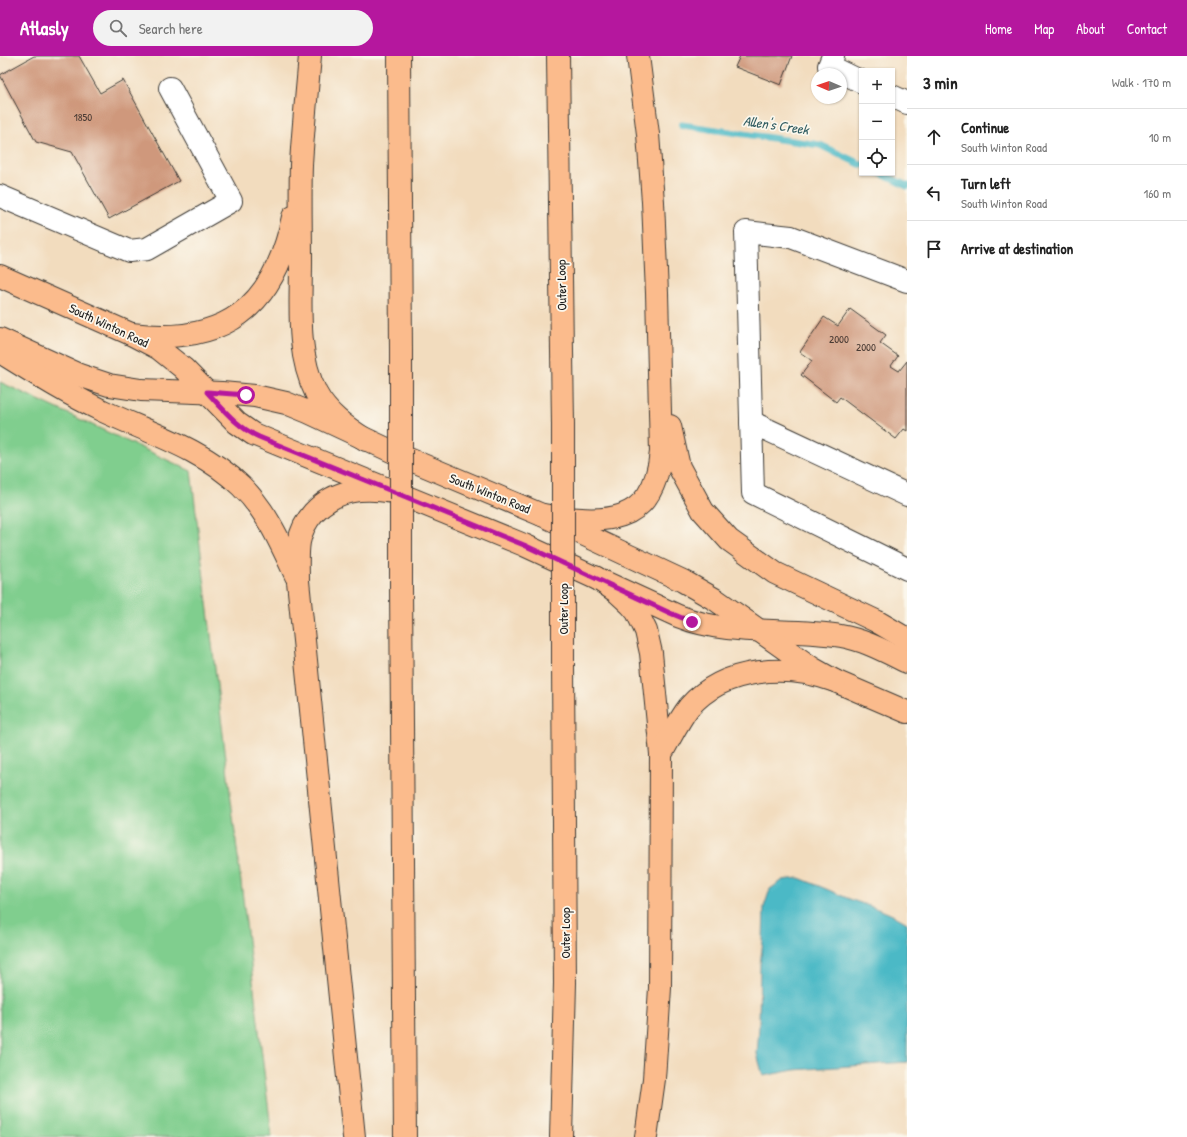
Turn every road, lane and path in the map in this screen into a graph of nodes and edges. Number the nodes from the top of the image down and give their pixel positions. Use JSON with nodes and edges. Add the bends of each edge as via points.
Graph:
{"nodes":[{"id":1,"x":310,"y":56,"type":"edge"},
{"id":2,"x":399,"y":56,"type":"edge"},
{"id":3,"x":558,"y":56,"type":"edge"},
{"id":4,"x":638,"y":56,"type":"edge"},
{"id":5,"x":833,"y":56,"type":"edge"},
{"id":6,"x":859,"y":81,"type":"edge"},
{"id":7,"x":170,"y":88,"type":"dead end"},
{"id":8,"x":895,"y":97,"type":"edge"},
{"id":9,"x":907,"y":103,"type":"edge"},
{"id":10,"x":301,"y":166,"type":"junction"},
{"id":11,"x":0,"y":196,"type":"edge"},
{"id":12,"x":0,"y":276,"type":"edge"},
{"id":13,"x":907,"y":281,"type":"edge"},
{"id":14,"x":131,"y":334,"type":"junction"},
{"id":15,"x":0,"y":339,"type":"edge"},
{"id":16,"x":0,"y":352,"type":"edge"},
{"id":17,"x":658,"y":372,"type":"junction"},
{"id":18,"x":207,"y":392,"type":"junction"},
{"id":19,"x":751,"y":422,"type":"junction"},
{"id":20,"x":366,"y":440,"type":"junction"},
{"id":21,"x":393,"y":492,"type":"junction"},
{"id":22,"x":907,"y":495,"type":"edge"},
{"id":23,"x":542,"y":515,"type":"junction"},
{"id":24,"x":907,"y":569,"type":"edge"},
{"id":25,"x":595,"y":577,"type":"junction"},
{"id":26,"x":298,"y":582,"type":"junction"},
{"id":27,"x":759,"y":630,"type":"junction"},
{"id":28,"x":907,"y":639,"type":"edge"},
{"id":29,"x":907,"y":662,"type":"edge"},
{"id":30,"x":835,"y":681,"type":"junction"},
{"id":31,"x":907,"y":712,"type":"edge"},
{"id":32,"x":661,"y":754,"type":"junction"},
{"id":33,"x":354,"y":1137,"type":"edge"},
{"id":34,"x":404,"y":1137,"type":"edge"},
{"id":35,"x":561,"y":1137,"type":"edge"},
{"id":36,"x":646,"y":1137,"type":"edge"}],
"edges":[{"from":1,"to":10,"type":"main road"},
{"from":2,"to":34,"type":"main road","bridge":true},
{"from":3,"to":35,"type":"main road","name":"Outer Loop","bridge":true,"via":[[563,425],[565,983]]},
{"from":4,"to":17,"type":"main road","via":[[651,178]]},
{"from":5,"to":6,"type":"lane","via":[[829,66]]},
{"from":7,"to":11,"type":"lane","via":[[231,202],[147,248],[129,251]]},
{"from":8,"to":9,"type":"lane"},
{"from":10,"to":14,"type":"main road","via":[[285,248],[275,272],[249,308],[232,319],[201,332],[172,337]]},
{"from":10,"to":20,"type":"main road","via":[[301,312],[307,370],[315,392],[323,404],[339,421]]},
{"from":12,"to":14,"type":"main road","name":"South Winton Road"},
{"from":13,"to":19,"type":"lane","via":[[791,237],[746,232]]},
{"from":14,"to":18,"type":"main road","name":"South Winton Road","via":[[164,352]]},
{"from":15,"to":18,"type":"main road","name":"South Winton Road","via":[[79,375],[109,385],[141,390]]},
{"from":16,"to":26,"type":"main road","via":[[86,402],[200,456],[222,470],[242,487],[264,514]]},
{"from":17,"to":23,"type":"main road","via":[[660,463],[651,490],[642,503],[631,512],[615,518]]},
{"from":17,"to":28,"type":"main road","via":[[678,467],[703,511],[728,540],[775,573],[876,621]]},
{"from":18,"to":20,"type":"main road","name":"South Winton Road","via":[[255,396],[286,404]]},
{"from":18,"to":21,"type":"main road","name":"South Winton Road","via":[[237,423],[252,434]]},
{"from":19,"to":22,"type":"lane"},
{"from":19,"to":24,"type":"lane","via":[[753,493]]},
{"from":20,"to":23,"type":"main road","name":"South Winton Road"},
{"from":21,"to":25,"type":"main road","name":"South Winton Road","via":[[517,542]]},
{"from":21,"to":26,"type":"main road","via":[[374,489],[350,490],[334,496],[320,506],[301,534]]},
{"from":23,"to":27,"type":"main road","name":"South Winton Road","via":[[690,585]]},
{"from":25,"to":27,"type":"main road","name":"South Winton Road","via":[[692,622],[721,628]]},
{"from":25,"to":32,"type":"main road","via":[[631,605],[646,631]]},
{"from":26,"to":33,"type":"main road"},
{"from":27,"to":29,"type":"main road","name":"South Winton Road","via":[[847,637],[872,645]]},
{"from":27,"to":30,"type":"main road","name":"South Winton Road","via":[[812,668]]},
{"from":30,"to":31,"type":"main road","name":"South Winton Road"},
{"from":30,"to":32,"type":"main road","via":[[811,674],[778,670],[753,673],[730,680],[705,692],[691,705]]},
{"from":32,"to":36,"type":"main road","via":[[660,988],[654,1079]]}]}
